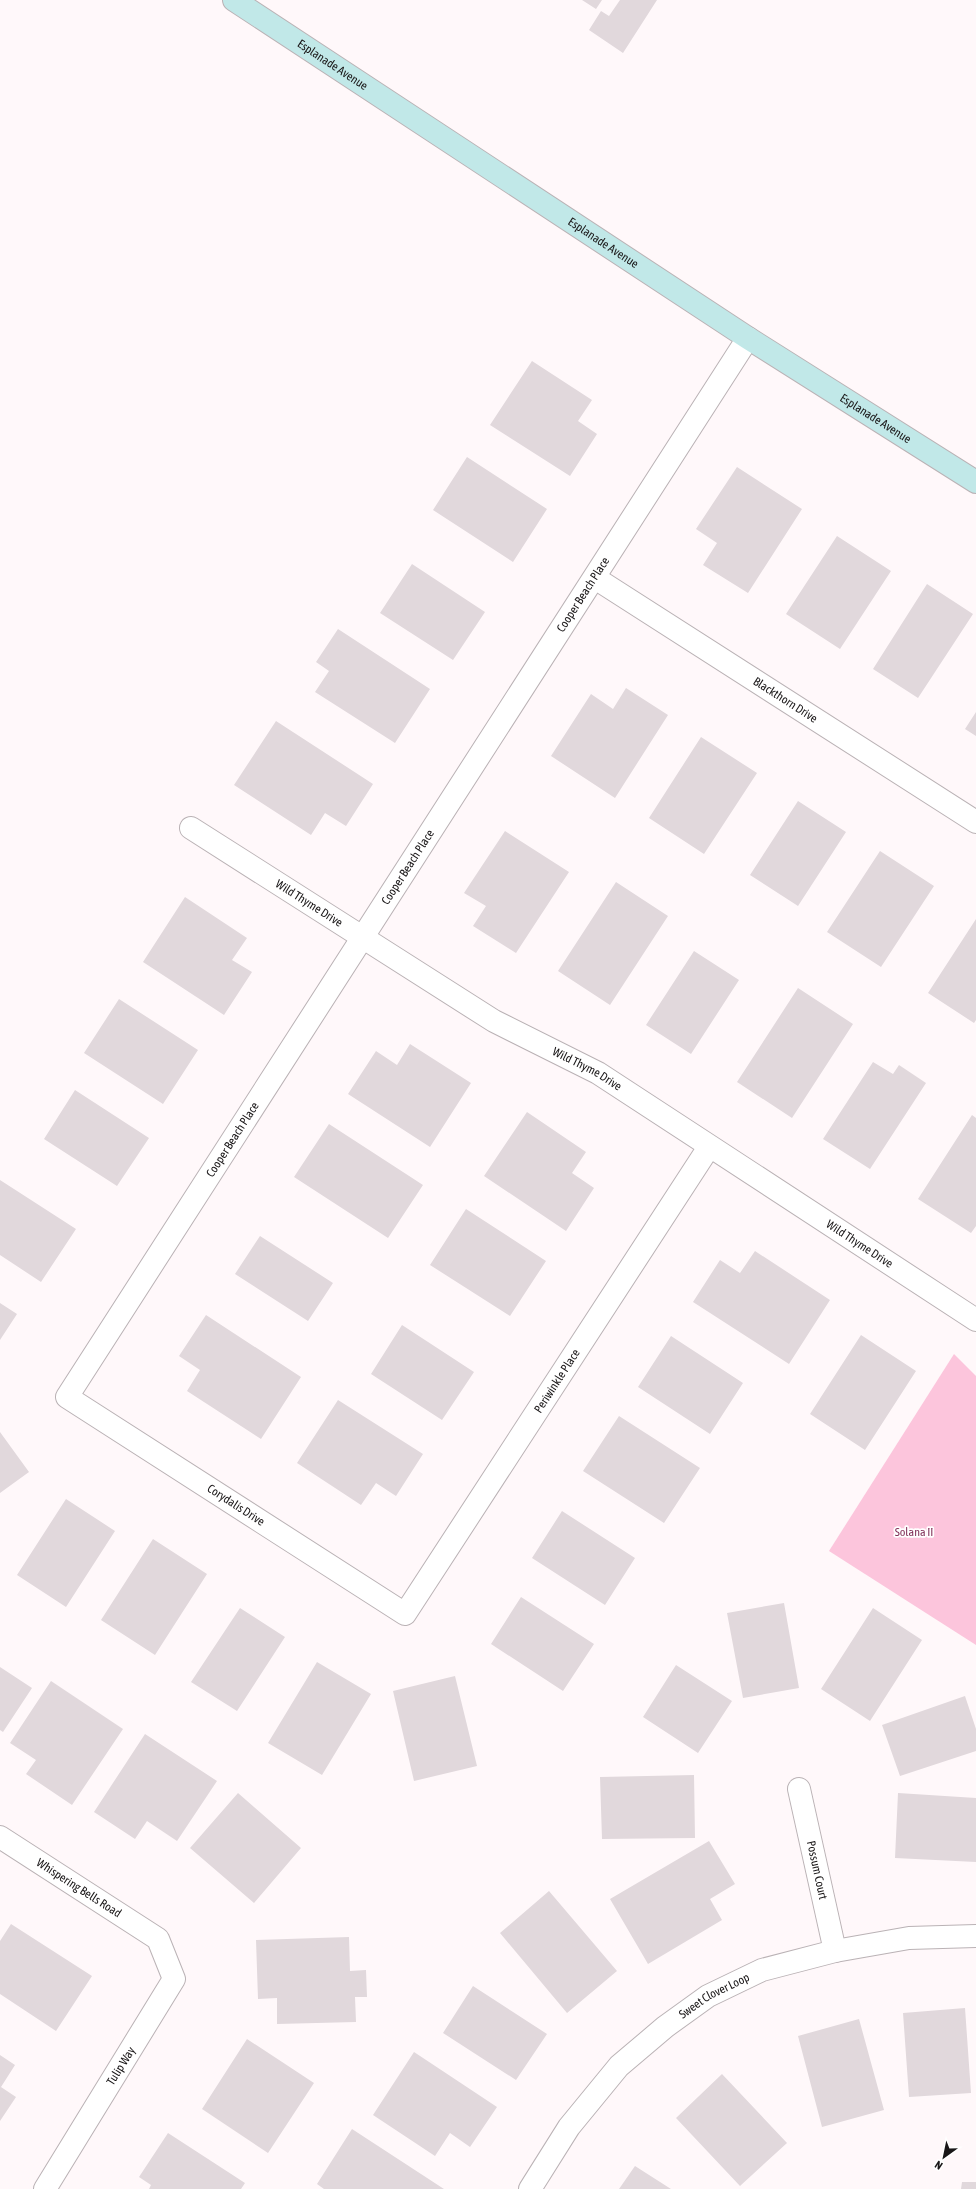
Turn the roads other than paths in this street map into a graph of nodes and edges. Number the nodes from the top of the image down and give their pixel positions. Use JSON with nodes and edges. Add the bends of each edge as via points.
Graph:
{"nodes":[{"id":1,"x":234,"y":0,"type":"edge"},
{"id":2,"x":748,"y":338,"type":"junction"},
{"id":3,"x":976,"y":482,"type":"edge"},
{"id":4,"x":595,"y":578,"type":"junction"},
{"id":5,"x":976,"y":822,"type":"edge"},
{"id":6,"x":191,"y":828,"type":"dead end"},
{"id":7,"x":363,"y":938,"type":"junction"},
{"id":8,"x":709,"y":1147,"type":"junction"},
{"id":9,"x":976,"y":1320,"type":"edge"},
{"id":10,"x":67,"y":1397,"type":"joint"},
{"id":11,"x":405,"y":1614,"type":"joint"},
{"id":12,"x":799,"y":1789,"type":"dead end"},
{"id":13,"x":0,"y":1837,"type":"edge"},
{"id":14,"x":976,"y":1936,"type":"edge"},
{"id":15,"x":158,"y":1939,"type":"joint"},
{"id":16,"x":835,"y":1951,"type":"junction"},
{"id":17,"x":45,"y":2189,"type":"edge"},
{"id":18,"x":530,"y":2189,"type":"edge"}],
"edges":[{"from":1,"to":2,"type":"main road","name":"Esplanade Avenue"},
{"from":2,"to":3,"type":"main road","name":"Esplanade Avenue"},
{"from":2,"to":4,"type":"street","name":"Cooper Beach Place"},
{"from":4,"to":5,"type":"street","name":"Blackthorn Drive"},
{"from":4,"to":7,"type":"street","name":"Cooper Beach Place"},
{"from":6,"to":7,"type":"street","name":"Wild Thyme Drive"},
{"from":7,"to":8,"type":"street","name":"Wild Thyme Drive","via":[[494,1021],[598,1073]]},
{"from":7,"to":10,"type":"street","name":"Cooper Beach Place"},
{"from":8,"to":9,"type":"street","name":"Wild Thyme Drive"},
{"from":8,"to":11,"type":"street","name":"Periwinkle Place"},
{"from":10,"to":11,"type":"street","name":"Corydalis Drive"},
{"from":12,"to":16,"type":"street","name":"Possum Court"},
{"from":13,"to":15,"type":"street","name":"Whispering Bells Road"},
{"from":14,"to":16,"type":"street","name":"Sweet Clover Loop","via":[[909,1938]]},
{"from":15,"to":17,"type":"street","name":"Tulip Way","via":[[174,1978]]},
{"from":16,"to":18,"type":"street","name":"Sweet Clover Loop","via":[[762,1970],[708,1996],[665,2027],[619,2066],[569,2127]]}]}
